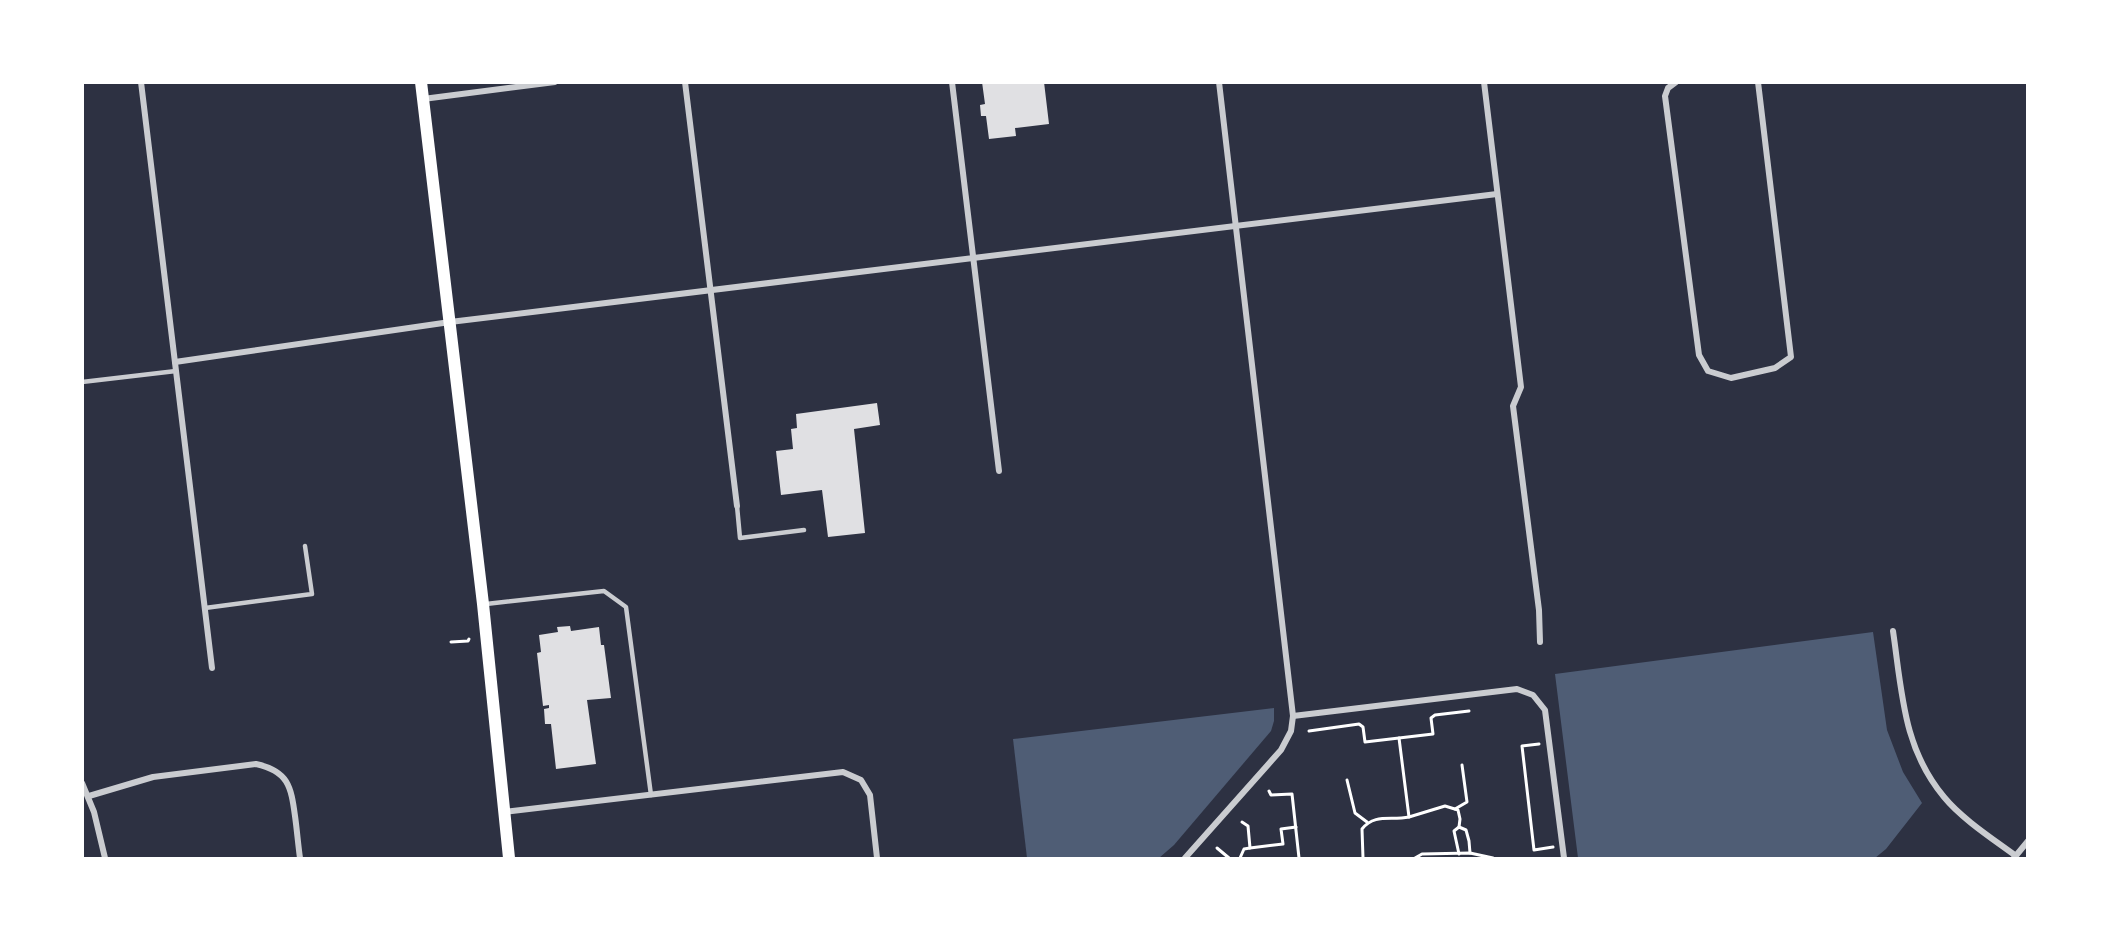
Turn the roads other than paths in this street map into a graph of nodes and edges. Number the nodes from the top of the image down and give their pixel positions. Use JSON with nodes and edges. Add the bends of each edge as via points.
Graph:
{"nodes":[{"id":1,"x":141,"y":82,"type":"edge"},
{"id":2,"x":421,"y":82,"type":"edge"},
{"id":3,"x":555,"y":82,"type":"edge"},
{"id":4,"x":684,"y":82,"type":"edge"},
{"id":5,"x":952,"y":82,"type":"edge"},
{"id":6,"x":1219,"y":82,"type":"edge"},
{"id":7,"x":1484,"y":82,"type":"edge"},
{"id":8,"x":1676,"y":82,"type":"edge"},
{"id":9,"x":1758,"y":82,"type":"edge"},
{"id":10,"x":423,"y":99,"type":"junction"},
{"id":11,"x":1497,"y":195,"type":"junction"},
{"id":12,"x":1236,"y":226,"type":"junction"},
{"id":13,"x":973,"y":258,"type":"junction"},
{"id":14,"x":710,"y":291,"type":"junction"},
{"id":15,"x":450,"y":322,"type":"junction"},
{"id":16,"x":175,"y":362,"type":"junction"},
{"id":17,"x":176,"y":370,"type":"junction"},
{"id":18,"x":82,"y":382,"type":"edge"},
{"id":19,"x":999,"y":471,"type":"dead end"},
{"id":20,"x":736,"y":506,"type":"joint"},
{"id":21,"x":804,"y":530,"type":"dead end"},
{"id":22,"x":306,"y":546,"type":"dead end"},
{"id":23,"x":483,"y":604,"type":"junction"},
{"id":24,"x":205,"y":608,"type":"junction"},
{"id":25,"x":1893,"y":631,"type":"dead end"},
{"id":26,"x":1540,"y":642,"type":"dead end"},
{"id":27,"x":212,"y":668,"type":"dead end"},
{"id":28,"x":1293,"y":716,"type":"junction"},
{"id":29,"x":82,"y":783,"type":"edge"},
{"id":30,"x":651,"y":795,"type":"junction"},
{"id":31,"x":89,"y":796,"type":"junction"},
{"id":32,"x":503,"y":812,"type":"junction"},
{"id":33,"x":2028,"y":841,"type":"edge"},
{"id":34,"x":2015,"y":857,"type":"edge"},
{"id":35,"x":105,"y":858,"type":"edge"},
{"id":36,"x":300,"y":858,"type":"edge"},
{"id":37,"x":509,"y":858,"type":"edge"},
{"id":38,"x":877,"y":858,"type":"edge"},
{"id":39,"x":1185,"y":858,"type":"edge"},
{"id":40,"x":1564,"y":858,"type":"edge"}],
"edges":[{"from":1,"to":16,"type":"street"},
{"from":2,"to":10,"type":"main road"},
{"from":3,"to":10,"type":"street"},
{"from":4,"to":14,"type":"street"},
{"from":5,"to":13,"type":"street"},
{"from":6,"to":12,"type":"street"},
{"from":7,"to":11,"type":"street"},
{"from":8,"to":9,"type":"street","via":[[1665,96],[1699,355],[1707,371],[1731,378],[1775,368],[1791,357]]},
{"from":10,"to":15,"type":"main road"},
{"from":11,"to":12,"type":"street"},
{"from":11,"to":26,"type":"street","via":[[1521,387],[1513,406]]},
{"from":12,"to":13,"type":"street"},
{"from":12,"to":28,"type":"street"},
{"from":13,"to":14,"type":"street"},
{"from":13,"to":19,"type":"street"},
{"from":14,"to":15,"type":"street"},
{"from":14,"to":20,"type":"street"},
{"from":15,"to":16,"type":"street"},
{"from":15,"to":23,"type":"main road"},
{"from":16,"to":17,"type":"street"},
{"from":17,"to":18,"type":"lane"},
{"from":17,"to":24,"type":"street"},
{"from":20,"to":21,"type":"lane","via":[[740,538]]},
{"from":22,"to":24,"type":"lane","via":[[312,594]]},
{"from":23,"to":30,"type":"lane","via":[[604,591],[626,607]]},
{"from":23,"to":32,"type":"main road"},
{"from":24,"to":27,"type":"street"},
{"from":25,"to":34,"type":"street","via":[[1910,738],[1924,770],[1945,799]]},
{"from":28,"to":39,"type":"street","via":[[1292,731],[1281,750]]},
{"from":28,"to":40,"type":"street","via":[[1517,689],[1533,695],[1545,710]]},
{"from":29,"to":31,"type":"street"},
{"from":30,"to":32,"type":"street"},
{"from":30,"to":38,"type":"street","via":[[843,772],[861,780],[870,795]]},
{"from":31,"to":35,"type":"street"},
{"from":31,"to":36,"type":"street","via":[[153,777],[256,764],[270,767],[280,773],[292,794]]},
{"from":32,"to":37,"type":"main road"},
{"from":33,"to":34,"type":"street"}]}
